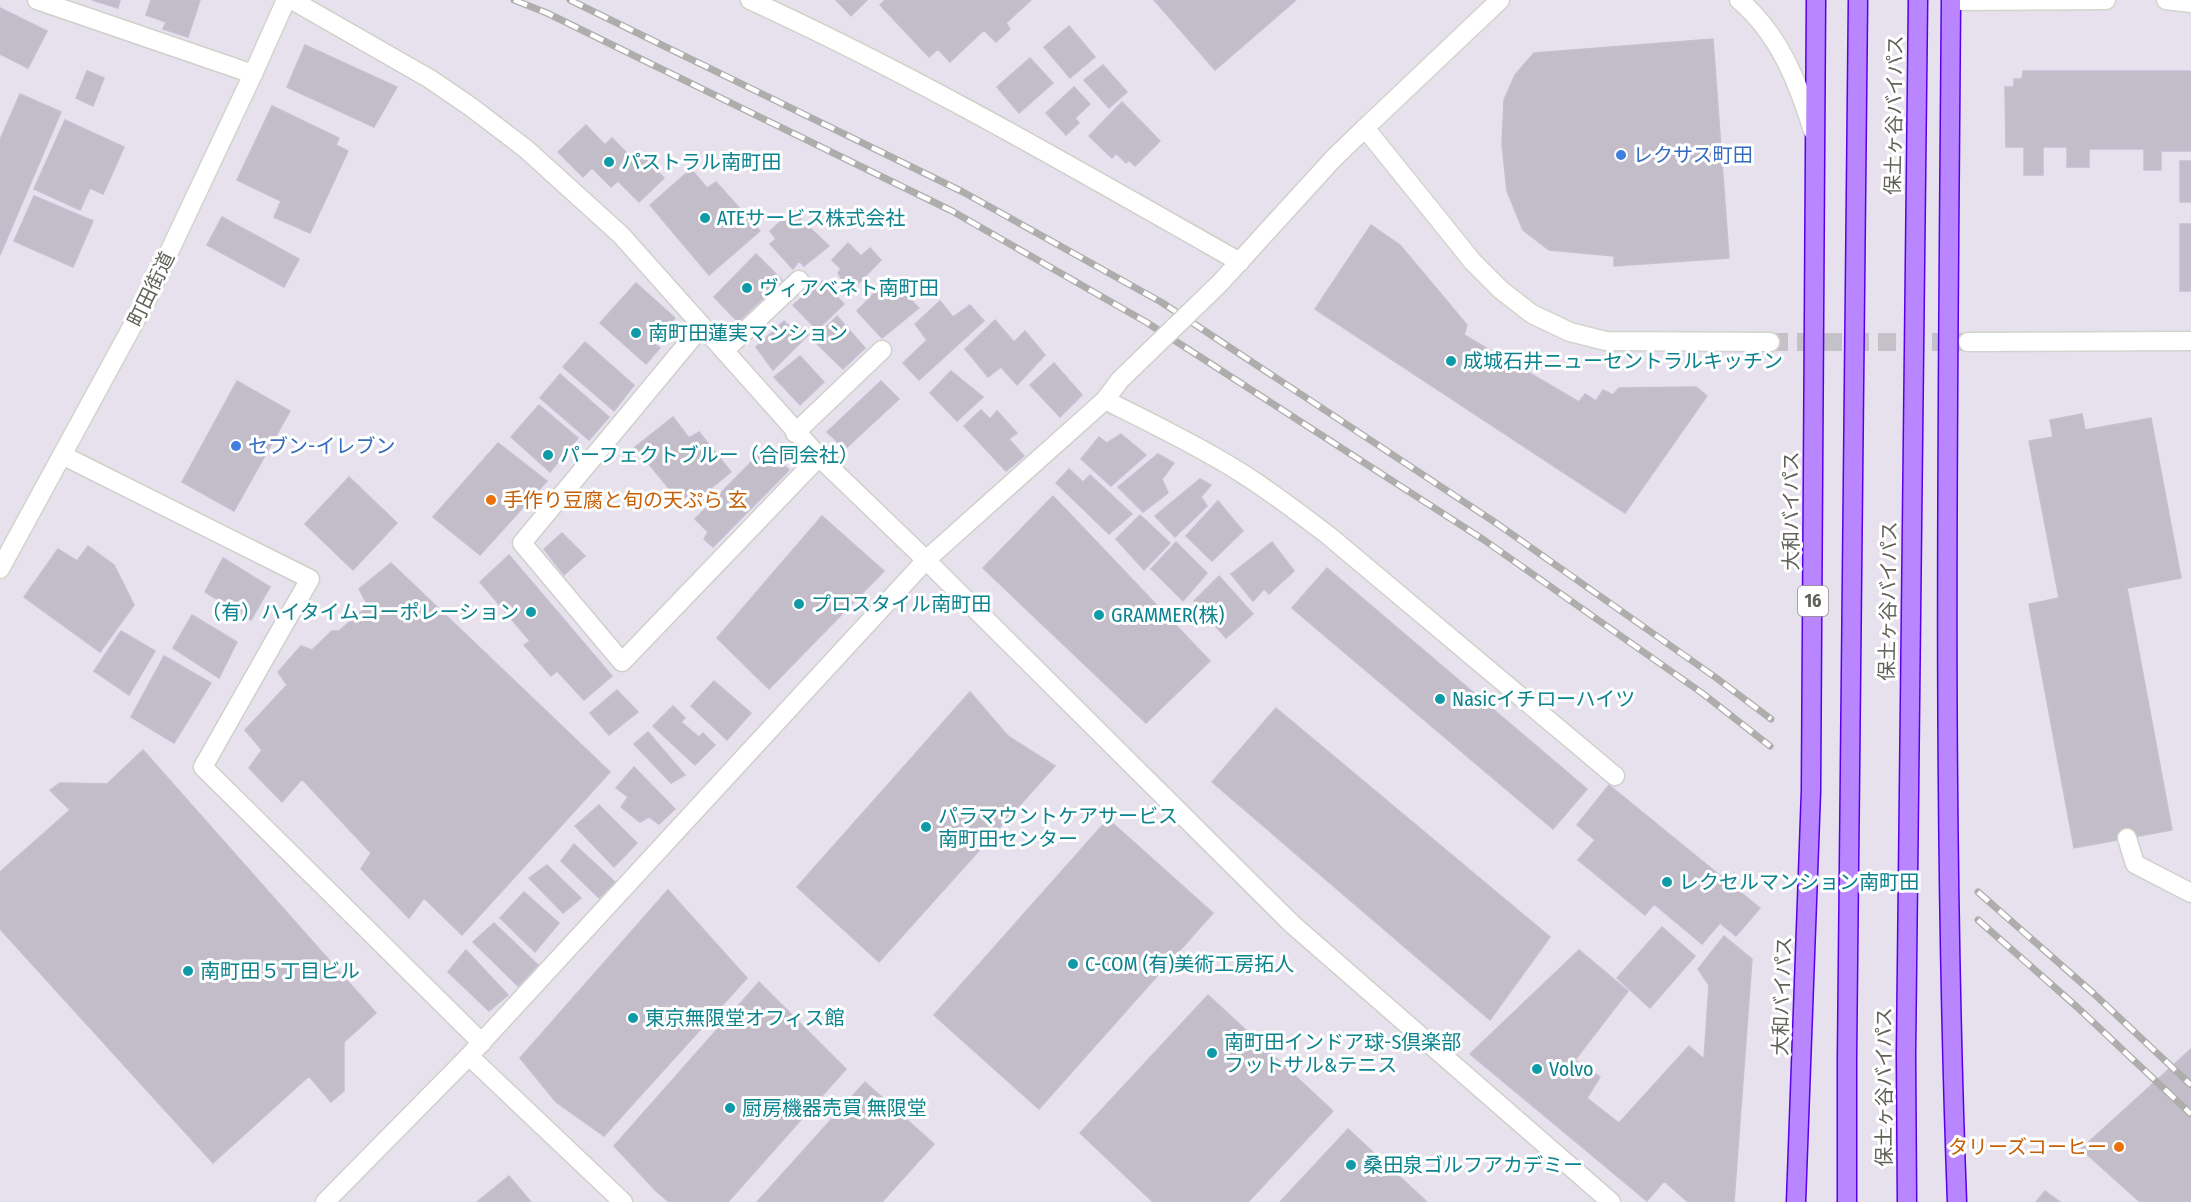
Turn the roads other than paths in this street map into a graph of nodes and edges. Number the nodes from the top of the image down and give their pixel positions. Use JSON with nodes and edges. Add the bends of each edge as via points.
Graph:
{"nodes":[{"id":1,"x":37,"y":0,"type":"edge"},
{"id":2,"x":285,"y":0,"type":"edge"},
{"id":3,"x":292,"y":0,"type":"edge"},
{"id":4,"x":750,"y":0,"type":"edge"},
{"id":5,"x":1500,"y":0,"type":"edge"},
{"id":6,"x":1739,"y":0,"type":"edge"},
{"id":7,"x":1816,"y":0,"type":"edge"},
{"id":8,"x":1858,"y":0,"type":"edge"},
{"id":9,"x":1918,"y":0,"type":"edge"},
{"id":10,"x":2106,"y":0,"type":"edge"},
{"id":11,"x":2166,"y":0,"type":"edge"},
{"id":12,"x":1951,"y":1,"type":"edge"},
{"id":13,"x":2191,"y":3,"type":"edge"},
{"id":14,"x":253,"y":74,"type":"junction"},
{"id":15,"x":1365,"y":128,"type":"junction"},
{"id":16,"x":1816,"y":139,"type":"junction"},
{"id":17,"x":1240,"y":262,"type":"junction"},
{"id":18,"x":799,"y":280,"type":"dead end"},
{"id":19,"x":702,"y":326,"type":"junction"},
{"id":20,"x":2191,"y":341,"type":"edge"},
{"id":21,"x":1770,"y":342,"type":"tunnel mouth"},
{"id":22,"x":1968,"y":342,"type":"tunnel mouth"},
{"id":23,"x":882,"y":350,"type":"dead end"},
{"id":24,"x":724,"y":351,"type":"junction"},
{"id":25,"x":1105,"y":400,"type":"junction"},
{"id":26,"x":795,"y":433,"type":"junction"},
{"id":27,"x":62,"y":455,"type":"junction"},
{"id":28,"x":819,"y":457,"type":"junction"},
{"id":29,"x":926,"y":560,"type":"junction"},
{"id":30,"x":0,"y":569,"type":"edge"},
{"id":31,"x":1615,"y":776,"type":"dead end"},
{"id":32,"x":2127,"y":838,"type":"dead end"},
{"id":33,"x":2191,"y":893,"type":"edge"},
{"id":34,"x":476,"y":1050,"type":"junction"},
{"id":35,"x":325,"y":1202,"type":"edge"},
{"id":36,"x":623,"y":1202,"type":"edge"},
{"id":37,"x":1611,"y":1202,"type":"edge"},
{"id":38,"x":1796,"y":1202,"type":"edge"},
{"id":39,"x":1847,"y":1202,"type":"edge"},
{"id":40,"x":1907,"y":1202,"type":"edge"},
{"id":41,"x":1957,"y":1202,"type":"edge"}],
"edges":[{"from":1,"to":14,"type":"street"},
{"from":2,"to":14,"type":"street","name":"町田街道"},
{"from":3,"to":19,"type":"street","via":[[430,79],[526,149],[621,235]]},
{"from":4,"to":17,"type":"street","via":[[1012,132]]},
{"from":5,"to":15,"type":"street"},
{"from":6,"to":16,"type":"street","via":[[1754,13],[1788,62]]},
{"from":7,"to":16,"type":"highway","name":"大和バイパス","number":"16"},
{"from":8,"to":39,"type":"highway","name":"保土ヶ谷バイパス","number":"16","bridge":true},
{"from":9,"to":40,"type":"highway","name":"保土ヶ谷バイパス","bridge":true},
{"from":10,"to":12,"type":"street"},
{"from":11,"to":13,"type":"street"},
{"from":12,"to":41,"type":"highway","via":[[1946,625]]},
{"from":14,"to":27,"type":"street","name":"町田街道","via":[[146,301]]},
{"from":15,"to":17,"type":"street"},
{"from":15,"to":21,"type":"street","via":[[1473,262],[1532,314],[1570,332],[1606,341]]},
{"from":16,"to":38,"type":"highway","name":"大和バイパス","number":"16","via":[[1811,791]]},
{"from":17,"to":25,"type":"street","bridge":true,"via":[[1120,380]]},
{"from":18,"to":24,"type":"street"},
{"from":19,"to":24,"type":"street"},
{"from":19,"to":28,"type":"street","via":[[522,543],[622,662]]},
{"from":20,"to":22,"type":"street"},
{"from":23,"to":26,"type":"street"},
{"from":24,"to":26,"type":"street"},
{"from":25,"to":29,"type":"street"},
{"from":25,"to":31,"type":"street","via":[[1171,432],[1288,504]]},
{"from":26,"to":28,"type":"street"},
{"from":27,"to":30,"type":"street","name":"町田街道"},
{"from":27,"to":34,"type":"street","via":[[310,579],[203,767]]},
{"from":28,"to":29,"type":"street"},
{"from":29,"to":34,"type":"street"},
{"from":29,"to":37,"type":"street","via":[[1292,924]]},
{"from":32,"to":33,"type":"street","via":[[2135,864]]},
{"from":34,"to":35,"type":"street"},
{"from":34,"to":36,"type":"street"}]}
